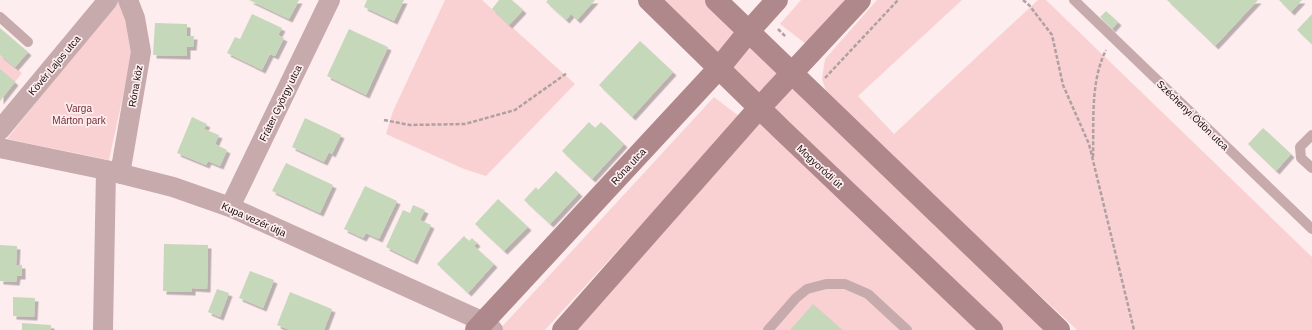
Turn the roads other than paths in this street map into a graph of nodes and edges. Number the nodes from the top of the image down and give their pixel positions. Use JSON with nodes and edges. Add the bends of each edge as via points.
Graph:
{"nodes":[{"id":1,"x":108,"y":0,"type":"edge"},
{"id":2,"x":128,"y":0,"type":"edge"},
{"id":3,"x":330,"y":0,"type":"edge"},
{"id":4,"x":649,"y":0,"type":"edge"},
{"id":5,"x":716,"y":0,"type":"edge"},
{"id":6,"x":777,"y":0,"type":"edge"},
{"id":7,"x":860,"y":0,"type":"edge"},
{"id":8,"x":1074,"y":0,"type":"edge"},
{"id":9,"x":0,"y":17,"type":"edge"},
{"id":10,"x":749,"y":32,"type":"junction"},
{"id":11,"x":28,"y":42,"type":"dead end"},
{"id":12,"x":719,"y":68,"type":"junction"},
{"id":13,"x":792,"y":73,"type":"junction"},
{"id":14,"x":760,"y":108,"type":"junction"},
{"id":15,"x":0,"y":130,"type":"edge"},
{"id":16,"x":1312,"y":135,"type":"edge"},
{"id":17,"x":0,"y":148,"type":"edge"},
{"id":18,"x":1312,"y":168,"type":"edge"},
{"id":19,"x":113,"y":172,"type":"junction"},
{"id":20,"x":230,"y":207,"type":"junction"},
{"id":21,"x":1312,"y":230,"type":"edge"},
{"id":22,"x":484,"y":327,"type":"edge"},
{"id":23,"x":103,"y":330,"type":"edge"},
{"id":24,"x":562,"y":330,"type":"edge"},
{"id":25,"x":768,"y":330,"type":"edge"},
{"id":26,"x":906,"y":330,"type":"edge"},
{"id":27,"x":992,"y":330,"type":"edge"},
{"id":28,"x":1059,"y":330,"type":"edge"}],
"edges":[{"from":1,"to":15,"type":"street","name":"Kövér Lajos utca"},
{"from":2,"to":19,"type":"street","name":"Róna köz","via":[[135,18],[141,52]]},
{"from":3,"to":20,"type":"street","name":"Fráter György utca"},
{"from":4,"to":12,"type":"street","name":"Mogyoródi út"},
{"from":5,"to":10,"type":"street"},
{"from":6,"to":10,"type":"street","name":"Róna utca"},
{"from":7,"to":13,"type":"street"},
{"from":8,"to":21,"type":"lane","name":"Széchenyi Ödön utca"},
{"from":9,"to":11,"type":"lane"},
{"from":10,"to":12,"type":"street","name":"Róna utca"},
{"from":10,"to":13,"type":"street"},
{"from":12,"to":14,"type":"street","name":"Mogyoródi út"},
{"from":12,"to":22,"type":"street","name":"Róna utca"},
{"from":13,"to":14,"type":"street"},
{"from":13,"to":28,"type":"street"},
{"from":14,"to":24,"type":"street"},
{"from":14,"to":27,"type":"street","name":"Mogyoródi út"},
{"from":16,"to":18,"type":"lane","via":[[1300,147],[1301,158]]},
{"from":17,"to":19,"type":"street","name":"Kupa vezér útja"},
{"from":19,"to":20,"type":"street","name":"Kupa vezér útja","via":[[173,187]]},
{"from":19,"to":23,"type":"street","name":"Róna köz"},
{"from":20,"to":22,"type":"street","name":"Kupa vezér útja"},
{"from":25,"to":26,"type":"lane","via":[[807,289],[826,284],[845,284],[868,294]]}]}
